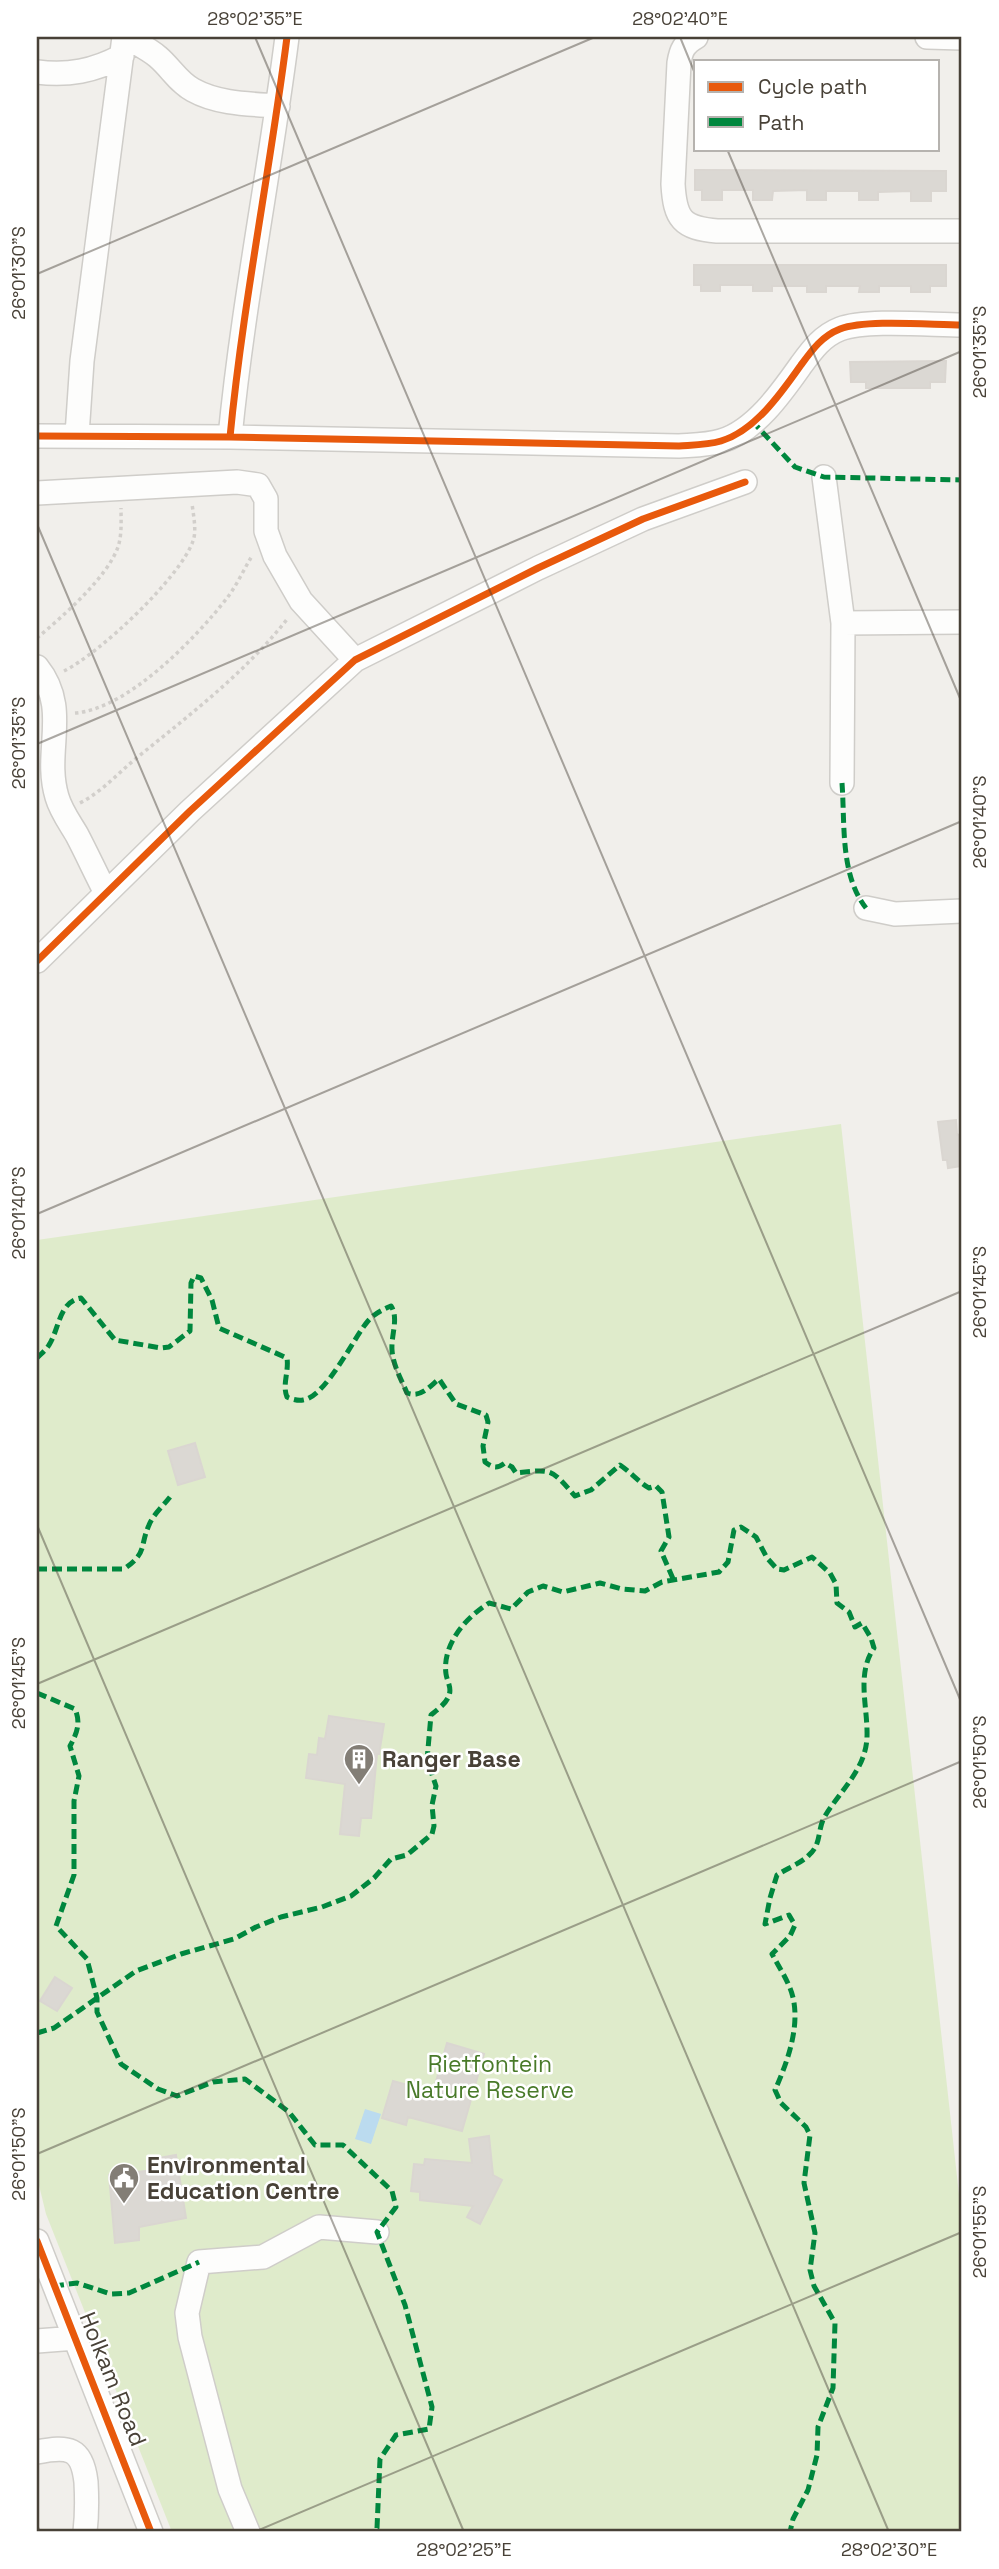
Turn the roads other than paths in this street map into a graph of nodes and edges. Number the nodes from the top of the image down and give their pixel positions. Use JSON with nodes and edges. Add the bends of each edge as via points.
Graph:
{"nodes":[{"id":1,"x":287,"y":37,"type":"edge"},
{"id":2,"x":696,"y":37,"type":"edge"},
{"id":3,"x":927,"y":37,"type":"edge"},
{"id":4,"x":962,"y":37,"type":"edge"},
{"id":5,"x":124,"y":43,"type":"edge"},
{"id":6,"x":37,"y":72,"type":"edge"},
{"id":7,"x":278,"y":106,"type":"junction"},
{"id":8,"x":962,"y":231,"type":"edge"},
{"id":9,"x":962,"y":325,"type":"edge"},
{"id":10,"x":77,"y":435,"type":"junction"},
{"id":11,"x":37,"y":436,"type":"edge"},
{"id":12,"x":230,"y":437,"type":"junction"},
{"id":13,"x":824,"y":477,"type":"dead end"},
{"id":14,"x":745,"y":482,"type":"dead end"},
{"id":15,"x":37,"y":493,"type":"edge"},
{"id":16,"x":962,"y":622,"type":"edge"},
{"id":17,"x":843,"y":623,"type":"junction"},
{"id":18,"x":355,"y":660,"type":"junction"},
{"id":19,"x":42,"y":674,"type":"edge"},
{"id":20,"x":842,"y":783,"type":"dead end"},
{"id":21,"x":106,"y":893,"type":"junction"},
{"id":22,"x":866,"y":908,"type":"dead end"},
{"id":23,"x":962,"y":911,"type":"edge"},
{"id":24,"x":37,"y":961,"type":"edge"},
{"id":25,"x":377,"y":2232,"type":"dead end"},
{"id":26,"x":37,"y":2241,"type":"edge"},
{"id":27,"x":76,"y":2338,"type":"junction"},
{"id":28,"x":37,"y":2341,"type":"edge"},
{"id":29,"x":37,"y":2452,"type":"edge"},
{"id":30,"x":85,"y":2532,"type":"edge"},
{"id":31,"x":151,"y":2532,"type":"edge"},
{"id":32,"x":248,"y":2532,"type":"edge"}],
"edges":[{"from":1,"to":7,"type":"street"},
{"from":2,"to":8,"type":"street","via":[[681,50],[679,63],[673,184],[678,215],[684,223],[717,231]]},
{"from":3,"to":4,"type":"street"},
{"from":5,"to":6,"type":"street","via":[[90,70]]},
{"from":5,"to":7,"type":"street","via":[[155,54],[193,90],[221,99]]},
{"from":5,"to":10,"type":"street","via":[[82,361]]},
{"from":7,"to":12,"type":"street"},
{"from":9,"to":12,"type":"street","via":[[840,329],[811,350],[775,399],[752,421],[724,440],[709,443]]},
{"from":10,"to":11,"type":"street"},
{"from":10,"to":12,"type":"street"},
{"from":13,"to":17,"type":"street"},
{"from":14,"to":18,"type":"street","via":[[643,519]]},
{"from":15,"to":18,"type":"street","via":[[237,482],[258,485],[266,499],[267,531],[275,556],[301,601]]},
{"from":16,"to":17,"type":"street"},
{"from":17,"to":20,"type":"street"},
{"from":18,"to":21,"type":"street"},
{"from":19,"to":21,"type":"street","via":[[56,712],[53,780],[62,809]]},
{"from":21,"to":24,"type":"street"},
{"from":22,"to":23,"type":"street","via":[[895,914]]},
{"from":25,"to":32,"type":"street","via":[[319,2227],[263,2257],[199,2262],[187,2313],[190,2337],[230,2489]]},
{"from":26,"to":27,"type":"street","name":"Holkam Road"},
{"from":27,"to":28,"type":"street"},
{"from":27,"to":31,"type":"street","name":"Holkam Road"},
{"from":29,"to":30,"type":"street","via":[[63,2449],[82,2461],[88,2504]]}]}
